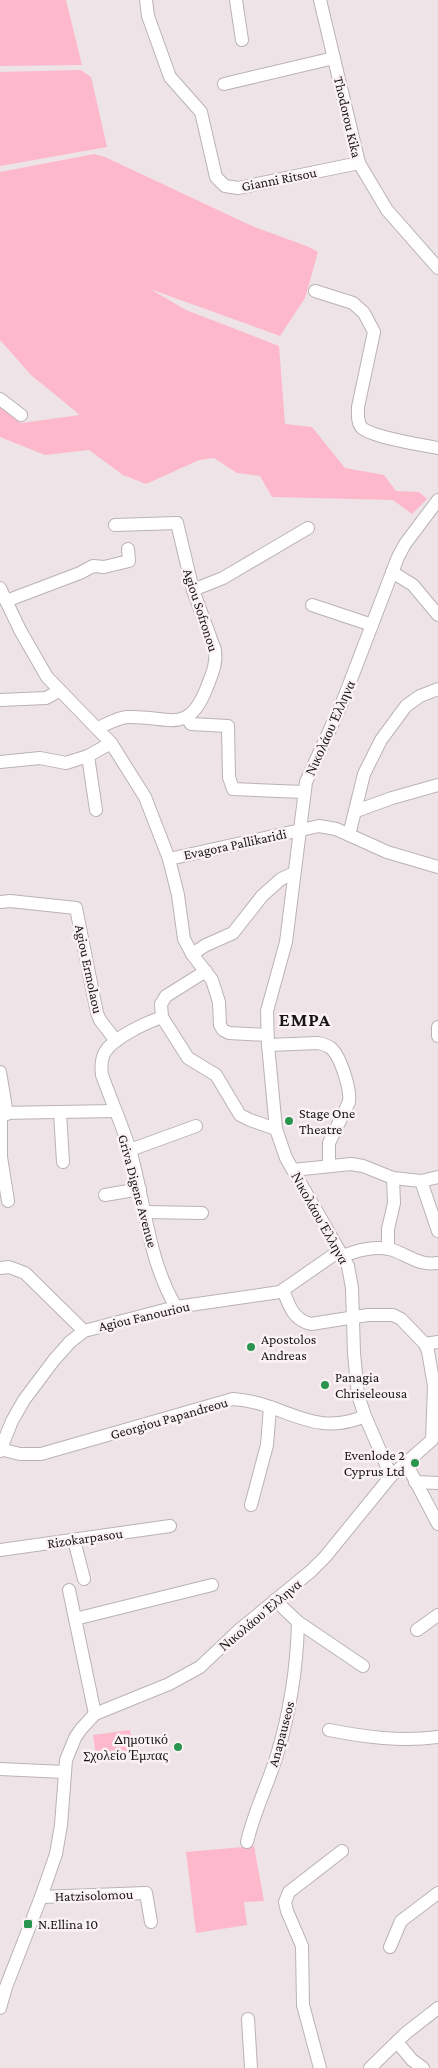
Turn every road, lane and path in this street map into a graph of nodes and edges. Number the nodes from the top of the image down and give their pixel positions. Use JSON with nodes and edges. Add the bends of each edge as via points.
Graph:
{"nodes":[{"id":1,"x":146,"y":0,"type":"edge"},
{"id":2,"x":236,"y":0,"type":"edge"},
{"id":3,"x":320,"y":0,"type":"edge"},
{"id":4,"x":242,"y":40,"type":"dead end"},
{"id":5,"x":334,"y":58,"type":"junction"},
{"id":6,"x":224,"y":84,"type":"dead end"},
{"id":7,"x":359,"y":164,"type":"junction"},
{"id":8,"x":438,"y":268,"type":"edge"},
{"id":9,"x":315,"y":291,"type":"dead end"},
{"id":10,"x":0,"y":399,"type":"edge"},
{"id":11,"x":21,"y":415,"type":"dead end"},
{"id":12,"x":438,"y":448,"type":"edge"},
{"id":13,"x":438,"y":500,"type":"edge"},
{"id":14,"x":432,"y":516,"type":"edge"},
{"id":15,"x":115,"y":525,"type":"dead end"},
{"id":16,"x":308,"y":528,"type":"dead end"},
{"id":17,"x":128,"y":549,"type":"dead end"},
{"id":18,"x":392,"y":572,"type":"junction"},
{"id":19,"x":0,"y":588,"type":"edge"},
{"id":20,"x":193,"y":590,"type":"junction"},
{"id":21,"x":6,"y":601,"type":"junction"},
{"id":22,"x":312,"y":605,"type":"dead end"},
{"id":23,"x":438,"y":615,"type":"edge"},
{"id":24,"x":372,"y":625,"type":"junction"},
{"id":25,"x":438,"y":689,"type":"edge"},
{"id":26,"x":59,"y":691,"type":"junction"},
{"id":27,"x":0,"y":700,"type":"edge"},
{"id":28,"x":187,"y":718,"type":"junction"},
{"id":29,"x":98,"y":728,"type":"junction"},
{"id":30,"x":111,"y":743,"type":"junction"},
{"id":31,"x":88,"y":756,"type":"junction"},
{"id":32,"x":0,"y":762,"type":"edge"},
{"id":33,"x":438,"y":785,"type":"edge"},
{"id":34,"x":304,"y":792,"type":"junction"},
{"id":35,"x":96,"y":810,"type":"dead end"},
{"id":36,"x":356,"y":810,"type":"junction"},
{"id":37,"x":301,"y":830,"type":"junction"},
{"id":38,"x":348,"y":835,"type":"junction"},
{"id":39,"x":169,"y":858,"type":"junction"},
{"id":40,"x":438,"y":867,"type":"edge"},
{"id":41,"x":294,"y":873,"type":"junction"},
{"id":42,"x":0,"y":902,"type":"edge"},
{"id":43,"x":192,"y":954,"type":"junction"},
{"id":44,"x":206,"y":971,"type":"junction"},
{"id":45,"x":162,"y":1017,"type":"junction"},
{"id":46,"x":438,"y":1027,"type":"edge"},
{"id":47,"x":438,"y":1036,"type":"edge"},
{"id":48,"x":267,"y":1040,"type":"junction"},
{"id":49,"x":116,"y":1042,"type":"junction"},
{"id":50,"x":0,"y":1072,"type":"edge"},
{"id":51,"x":115,"y":1111,"type":"junction"},
{"id":52,"x":60,"y":1113,"type":"junction"},
{"id":53,"x":3,"y":1114,"type":"edge"},
{"id":54,"x":196,"y":1126,"type":"dead end"},
{"id":55,"x":276,"y":1129,"type":"junction"},
{"id":56,"x":130,"y":1150,"type":"junction"},
{"id":57,"x":63,"y":1162,"type":"dead end"},
{"id":58,"x":329,"y":1166,"type":"junction"},
{"id":59,"x":293,"y":1170,"type":"junction"},
{"id":60,"x":438,"y":1177,"type":"edge"},
{"id":61,"x":392,"y":1178,"type":"junction"},
{"id":62,"x":420,"y":1181,"type":"junction"},
{"id":63,"x":140,"y":1189,"type":"junction"},
{"id":64,"x":105,"y":1195,"type":"dead end"},
{"id":65,"x":8,"y":1201,"type":"dead end"},
{"id":66,"x":145,"y":1212,"type":"junction"},
{"id":67,"x":202,"y":1213,"type":"dead end"},
{"id":68,"x":438,"y":1231,"type":"edge"},
{"id":69,"x":388,"y":1249,"type":"junction"},
{"id":70,"x":340,"y":1254,"type":"junction"},
{"id":71,"x":438,"y":1263,"type":"edge"},
{"id":72,"x":0,"y":1268,"type":"edge"},
{"id":73,"x":283,"y":1290,"type":"junction"},
{"id":74,"x":176,"y":1307,"type":"junction"},
{"id":75,"x":353,"y":1316,"type":"junction"},
{"id":76,"x":84,"y":1331,"type":"junction"},
{"id":77,"x":432,"y":1343,"type":"edge"},
{"id":78,"x":270,"y":1407,"type":"junction"},
{"id":79,"x":365,"y":1416,"type":"junction"},
{"id":80,"x":0,"y":1450,"type":"edge"},
{"id":81,"x":406,"y":1463,"type":"junction"},
{"id":82,"x":391,"y":1476,"type":"junction"},
{"id":83,"x":416,"y":1482,"type":"junction"},
{"id":84,"x":438,"y":1483,"type":"edge"},
{"id":85,"x":251,"y":1505,"type":"dead end"},
{"id":86,"x":438,"y":1524,"type":"edge"},
{"id":87,"x":170,"y":1526,"type":"dead end"},
{"id":88,"x":74,"y":1540,"type":"junction"},
{"id":89,"x":0,"y":1550,"type":"edge"},
{"id":90,"x":84,"y":1580,"type":"dead end"},
{"id":91,"x":212,"y":1585,"type":"dead end"},
{"id":92,"x":69,"y":1590,"type":"dead end"},
{"id":93,"x":275,"y":1600,"type":"junction"},
{"id":94,"x":438,"y":1615,"type":"edge"},
{"id":95,"x":74,"y":1619,"type":"junction"},
{"id":96,"x":298,"y":1622,"type":"junction"},
{"id":97,"x":418,"y":1630,"type":"dead end"},
{"id":98,"x":362,"y":1666,"type":"dead end"},
{"id":99,"x":95,"y":1714,"type":"junction"},
{"id":100,"x":329,"y":1730,"type":"dead end"},
{"id":101,"x":438,"y":1737,"type":"edge"},
{"id":102,"x":0,"y":1769,"type":"edge"},
{"id":103,"x":64,"y":1772,"type":"junction"},
{"id":104,"x":247,"y":1842,"type":"dead end"},
{"id":105,"x":342,"y":1851,"type":"dead end"},
{"id":106,"x":438,"y":1893,"type":"edge"},
{"id":107,"x":42,"y":1897,"type":"junction"},
{"id":108,"x":151,"y":1922,"type":"dead end"},
{"id":109,"x":390,"y":1947,"type":"dead end"},
{"id":110,"x":3,"y":1986,"type":"edge"},
{"id":111,"x":0,"y":2008,"type":"edge"},
{"id":112,"x":435,"y":2010,"type":"edge"},
{"id":113,"x":248,"y":2019,"type":"dead end"},
{"id":114,"x":397,"y":2042,"type":"junction"},
{"id":115,"x":251,"y":2068,"type":"edge"},
{"id":116,"x":320,"y":2068,"type":"edge"},
{"id":117,"x":370,"y":2068,"type":"edge"},
{"id":118,"x":423,"y":2068,"type":"edge"}],
"edges":[{"from":1,"to":7,"type":"street","name":"Gianni Ritsou","via":[[148,16],[170,77],[201,112],[216,177],[224,186],[238,188]]},
{"from":2,"to":4,"type":"street"},
{"from":3,"to":5,"type":"street","name":"Thodorou Kika"},
{"from":5,"to":6,"type":"street"},
{"from":5,"to":7,"type":"street","name":"Thodorou Kika"},
{"from":7,"to":8,"type":"street","name":"Thodorou Kika","via":[[387,210]]},
{"from":9,"to":12,"type":"street","via":[[353,303],[364,313],[374,332],[358,407],[360,426],[372,434]]},
{"from":10,"to":11,"type":"street"},
{"from":13,"to":14,"type":"street","name":"Νικολάου Έλληνα"},
{"from":14,"to":18,"type":"street","name":"Νικολάου Έλληνα","via":[[405,544]]},
{"from":15,"to":20,"type":"street","name":"Agiou Sofronou","via":[[177,523]]},
{"from":16,"to":20,"type":"street","via":[[224,578]]},
{"from":17,"to":21,"type":"street","via":[[129,561],[104,567],[93,566]]},
{"from":18,"to":23,"type":"street","via":[[413,585]]},
{"from":18,"to":24,"type":"street","name":"Νικολάου Έλληνα"},
{"from":19,"to":21,"type":"street"},
{"from":20,"to":28,"type":"street","name":"Agiou Sofronou","via":[[216,658],[202,701]]},
{"from":21,"to":26,"type":"street","via":[[37,661]]},
{"from":22,"to":24,"type":"street"},
{"from":24,"to":34,"type":"street","name":"Νικολάου Έλληνα","via":[[342,703],[310,770]]},
{"from":25,"to":36,"type":"street","via":[[406,706],[381,740],[364,774]]},
{"from":26,"to":27,"type":"street","via":[[46,698]]},
{"from":26,"to":29,"type":"street"},
{"from":28,"to":29,"type":"street","via":[[126,717]]},
{"from":28,"to":34,"type":"street","via":[[191,724],[228,726],[228,777],[233,789]]},
{"from":29,"to":30,"type":"street"},
{"from":30,"to":31,"type":"street"},
{"from":30,"to":39,"type":"street","via":[[144,797]]},
{"from":31,"to":32,"type":"street","via":[[66,763],[40,758]]},
{"from":31,"to":35,"type":"street"},
{"from":33,"to":36,"type":"street"},
{"from":34,"to":37,"type":"street","name":"Νικολάου Έλληνα"},
{"from":36,"to":38,"type":"street"},
{"from":37,"to":38,"type":"street","name":"Evagora Pallikaridi","via":[[327,827]]},
{"from":37,"to":39,"type":"street","name":"Evagora Pallikaridi"},
{"from":37,"to":41,"type":"street","name":"Νικολάου Έλληνα"},
{"from":38,"to":40,"type":"street","name":"Evagora Pallikaridi","via":[[387,852]]},
{"from":39,"to":43,"type":"street","via":[[184,939]]},
{"from":41,"to":43,"type":"street","via":[[281,879],[262,896],[233,933]]},
{"from":41,"to":48,"type":"street","name":"Νικολάου Έλληνα","via":[[286,942],[268,1006]]},
{"from":42,"to":49,"type":"street","name":"Agiou Ermolaou","via":[[76,908],[100,1020]]},
{"from":43,"to":44,"type":"street"},
{"from":44,"to":45,"type":"street","via":[[166,996],[161,1004]]},
{"from":44,"to":48,"type":"street","via":[[217,991],[223,1030]]},
{"from":45,"to":49,"type":"street","name":"Griva Digene Avenue"},
{"from":45,"to":55,"type":"street","via":[[188,1058],[216,1075],[240,1115]]},
{"from":46,"to":47,"type":"street"},
{"from":48,"to":55,"type":"street","name":"Νικολάου Έλληνα"},
{"from":48,"to":58,"type":"street","via":[[318,1043],[335,1052],[350,1095],[328,1143]]},
{"from":49,"to":51,"type":"street","name":"Griva Digene Avenue","via":[[105,1052],[101,1068]]},
{"from":50,"to":53,"type":"street"},
{"from":51,"to":52,"type":"street"},
{"from":51,"to":56,"type":"street","name":"Griva Digene Avenue"},
{"from":52,"to":53,"type":"street"},
{"from":52,"to":57,"type":"street"},
{"from":53,"to":65,"type":"street","via":[[1,1156]]},
{"from":54,"to":56,"type":"street"},
{"from":55,"to":59,"type":"street","name":"Νικολάου Έλληνα"},
{"from":56,"to":63,"type":"street","name":"Griva Digene Avenue"},
{"from":58,"to":59,"type":"street"},
{"from":58,"to":61,"type":"street","via":[[356,1164]]},
{"from":59,"to":70,"type":"street","name":"Νικολάου Έλληνα"},
{"from":60,"to":62,"type":"street"},
{"from":61,"to":62,"type":"street"},
{"from":61,"to":69,"type":"street","via":[[394,1203],[388,1229]]},
{"from":62,"to":68,"type":"street"},
{"from":63,"to":64,"type":"street"},
{"from":63,"to":66,"type":"street","name":"Griva Digene Avenue"},
{"from":66,"to":67,"type":"street"},
{"from":66,"to":74,"type":"street","name":"Griva Digene Avenue","via":[[158,1263]]},
{"from":69,"to":70,"type":"street"},
{"from":69,"to":71,"type":"street","via":[[425,1264]]},
{"from":70,"to":73,"type":"street","name":"Agiou Fanouriou"},
{"from":70,"to":75,"type":"street","name":"Νικολάου Έλληνα","via":[[351,1277]]},
{"from":72,"to":76,"type":"street","via":[[8,1267],[25,1273]]},
{"from":73,"to":74,"type":"street","name":"Agiou Fanouriou"},
{"from":73,"to":75,"type":"street","via":[[293,1312],[304,1322],[311,1324]]},
{"from":74,"to":76,"type":"street","name":"Agiou Fanouriou"},
{"from":75,"to":77,"type":"street","via":[[397,1316]]},
{"from":75,"to":79,"type":"street","name":"Νικολάου Έλληνα","via":[[358,1395]]},
{"from":76,"to":80,"type":"street","name":"Agiou Fanouriou","via":[[70,1342],[28,1394]]},
{"from":77,"to":81,"type":"street","via":[[433,1437]]},
{"from":78,"to":79,"type":"street","name":"Georgiou Papandreou","via":[[315,1423],[333,1425]]},
{"from":78,"to":80,"type":"street","name":"Georgiou Papandreou","via":[[233,1399],[41,1454]]},
{"from":78,"to":85,"type":"street","via":[[267,1445]]},
{"from":79,"to":82,"type":"street","name":"Νικολάου Έλληνα"},
{"from":81,"to":82,"type":"street"},
{"from":81,"to":83,"type":"street"},
{"from":82,"to":93,"type":"street","name":"Νικολάου Έλληνα","via":[[325,1557]]},
{"from":83,"to":84,"type":"street"},
{"from":83,"to":86,"type":"street"},
{"from":87,"to":88,"type":"street","name":"Rizokarpasou"},
{"from":88,"to":89,"type":"street","name":"Rizokarpasou"},
{"from":88,"to":90,"type":"street"},
{"from":91,"to":95,"type":"street"},
{"from":92,"to":95,"type":"street"},
{"from":93,"to":96,"type":"street"},
{"from":93,"to":99,"type":"street","name":"Νικολάου Έλληνα","via":[[188,1675]]},
{"from":94,"to":97,"type":"street"},
{"from":95,"to":99,"type":"street"},
{"from":96,"to":98,"type":"street"},
{"from":96,"to":104,"type":"street","name":"Anapauseos","via":[[290,1700],[278,1754]]},
{"from":99,"to":103,"type":"street","name":"Νικολάου Έλληνα","via":[[75,1738]]},
{"from":100,"to":101,"type":"street","via":[[369,1738]]},
{"from":102,"to":103,"type":"street"},
{"from":103,"to":107,"type":"street","name":"Νικολάου Έλληνα","via":[[59,1840]]},
{"from":105,"to":116,"type":"street","via":[[289,1892],[285,1902],[302,1946],[303,2005]]},
{"from":106,"to":109,"type":"street","via":[[401,1921]]},
{"from":107,"to":108,"type":"street","name":"Hatzisolomou","via":[[146,1892]]},
{"from":107,"to":110,"type":"street","name":"Νικολάου Έλληνα"},
{"from":110,"to":111,"type":"street","name":"Νικολάου Έλληνα"},
{"from":112,"to":114,"type":"street"},
{"from":113,"to":115,"type":"street"},
{"from":114,"to":117,"type":"street"},
{"from":114,"to":118,"type":"street"}]}
